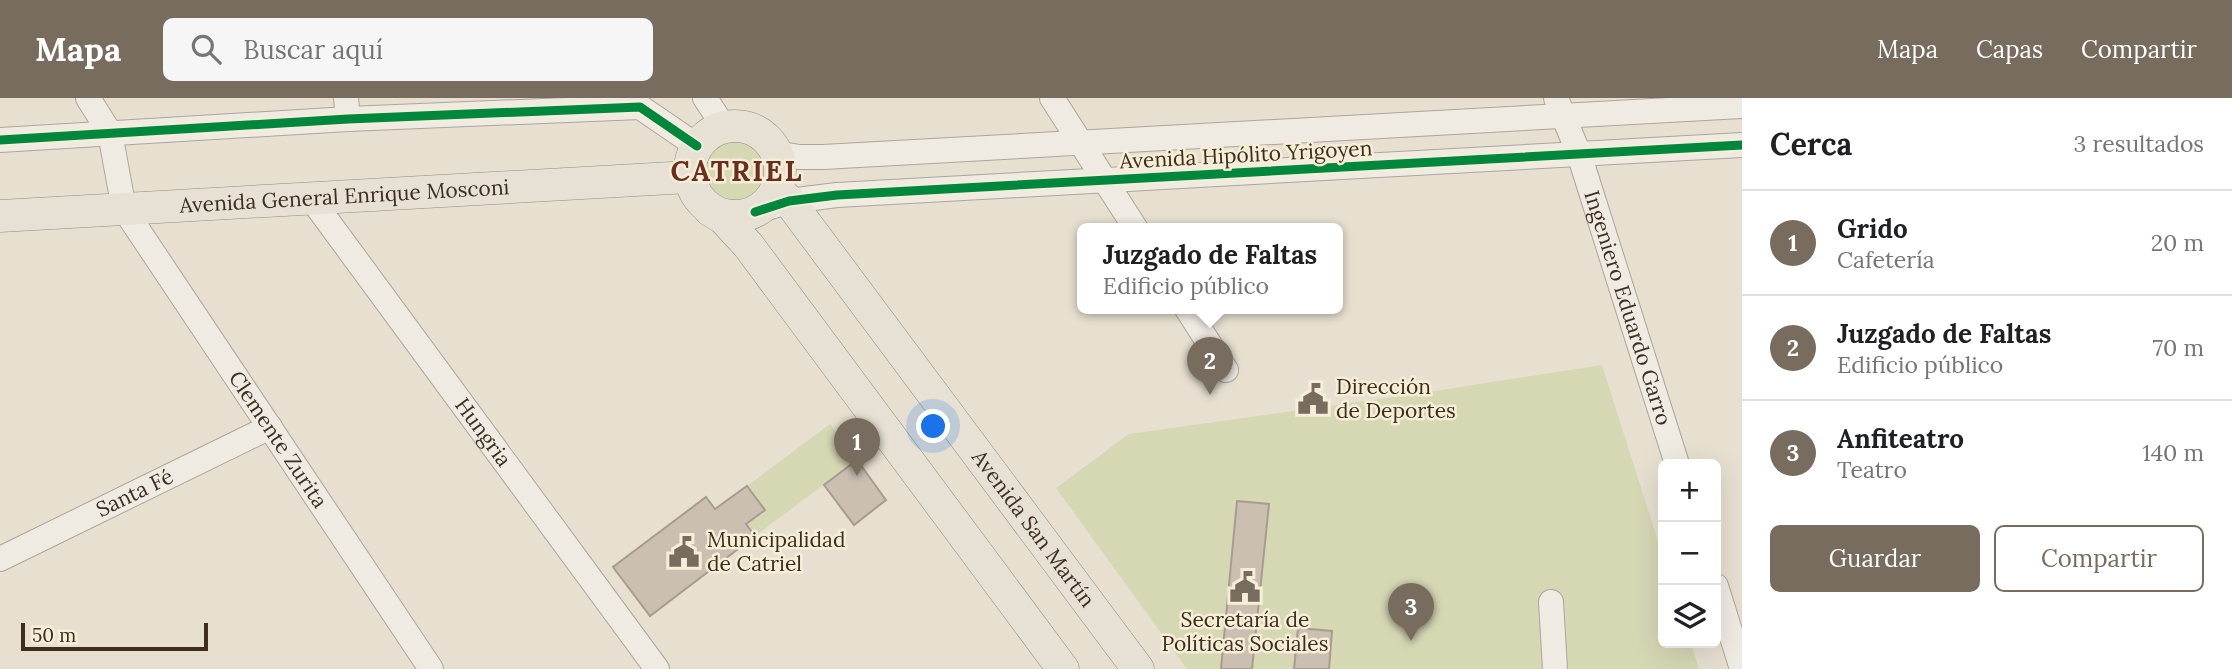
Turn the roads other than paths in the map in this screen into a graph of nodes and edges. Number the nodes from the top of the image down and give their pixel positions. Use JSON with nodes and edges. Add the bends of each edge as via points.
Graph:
{"nodes":[{"id":1,"x":88,"y":98,"type":"edge"},
{"id":2,"x":705,"y":98,"type":"edge"},
{"id":3,"x":1052,"y":98,"type":"edge"},
{"id":4,"x":1742,"y":106,"type":"edge"},
{"id":5,"x":1560,"y":107,"type":"edge"},
{"id":6,"x":347,"y":108,"type":"edge"},
{"id":7,"x":724,"y":127,"type":"junction"},
{"id":8,"x":110,"y":133,"type":"junction"},
{"id":9,"x":0,"y":140,"type":"edge"},
{"id":10,"x":1080,"y":142,"type":"junction"},
{"id":11,"x":1742,"y":145,"type":"edge"},
{"id":12,"x":697,"y":146,"type":"junction"},
{"id":13,"x":776,"y":153,"type":"junction"},
{"id":14,"x":1578,"y":154,"type":"junction"},
{"id":15,"x":690,"y":177,"type":"junction"},
{"id":16,"x":1105,"y":181,"type":"junction"},
{"id":17,"x":783,"y":196,"type":"junction"},
{"id":18,"x":310,"y":197,"type":"junction"},
{"id":19,"x":124,"y":209,"type":"junction"},
{"id":20,"x":710,"y":210,"type":"junction"},
{"id":21,"x":0,"y":216,"type":"edge"},
{"id":22,"x":1132,"y":223,"type":"edge"},
{"id":23,"x":1190,"y":314,"type":"edge"},
{"id":24,"x":1226,"y":370,"type":"dead end"},
{"id":25,"x":270,"y":427,"type":"junction"},
{"id":26,"x":1675,"y":459,"type":"edge"},
{"id":27,"x":0,"y":559,"type":"edge"},
{"id":28,"x":1551,"y":602,"type":"dead end"},
{"id":29,"x":1721,"y":602,"type":"edge"},
{"id":30,"x":1133,"y":667,"type":"edge"},
{"id":31,"x":431,"y":669,"type":"edge"},
{"id":32,"x":657,"y":669,"type":"edge"},
{"id":33,"x":1063,"y":669,"type":"edge"},
{"id":34,"x":1555,"y":669,"type":"edge"},
{"id":35,"x":1742,"y":669,"type":"edge"}],
"edges":[{"from":1,"to":8,"type":"street"},
{"from":2,"to":7,"type":"street"},
{"from":3,"to":10,"type":"street"},
{"from":4,"to":5,"type":"street","name":"Avenida Hipólito Yrigoyen"},
{"from":5,"to":10,"type":"street","name":"Avenida Hipólito Yrigoyen"},
{"from":5,"to":14,"type":"street","name":"Ingeniero Eduardo Garro"},
{"from":6,"to":8,"type":"street"},
{"from":6,"to":12,"type":"street","via":[[640,107]]},
{"from":7,"to":12,"type":"main road"},
{"from":7,"to":13,"type":"main road","via":[[738,126],[763,135]]},
{"from":8,"to":9,"type":"street"},
{"from":8,"to":19,"type":"street"},
{"from":10,"to":13,"type":"street","name":"Avenida Hipólito Yrigoyen","via":[[823,157]]},
{"from":10,"to":16,"type":"street"},
{"from":11,"to":14,"type":"street","name":"Avenida Hipólito Yrigoyen"},
{"from":12,"to":15,"type":"main road"},
{"from":13,"to":17,"type":"main road"},
{"from":14,"to":16,"type":"street","name":"Avenida Hipólito Yrigoyen"},
{"from":14,"to":26,"type":"street","name":"Ingeniero Eduardo Garro"},
{"from":15,"to":18,"type":"main road","name":"Avenida General Enrique Mosconi"},
{"from":15,"to":20,"type":"main road","via":[[700,201]]},
{"from":16,"to":17,"type":"street","name":"Avenida Hipólito Yrigoyen"},
{"from":16,"to":22,"type":"street"},
{"from":17,"to":20,"type":"main road","via":[[740,217]]},
{"from":17,"to":30,"type":"main road","name":"Avenida San Martín"},
{"from":18,"to":19,"type":"main road","name":"Avenida General Enrique Mosconi"},
{"from":18,"to":32,"type":"street","name":"Hungria"},
{"from":19,"to":21,"type":"main road","name":"Avenida General Enrique Mosconi"},
{"from":19,"to":25,"type":"street","name":"Clemente Zurita"},
{"from":20,"to":33,"type":"main road","via":[[748,245]]},
{"from":23,"to":24,"type":"street"},
{"from":25,"to":27,"type":"street","name":"Santa Fé"},
{"from":25,"to":31,"type":"street","name":"Clemente Zurita"},
{"from":28,"to":34,"type":"street"},
{"from":29,"to":35,"type":"street"}]}
